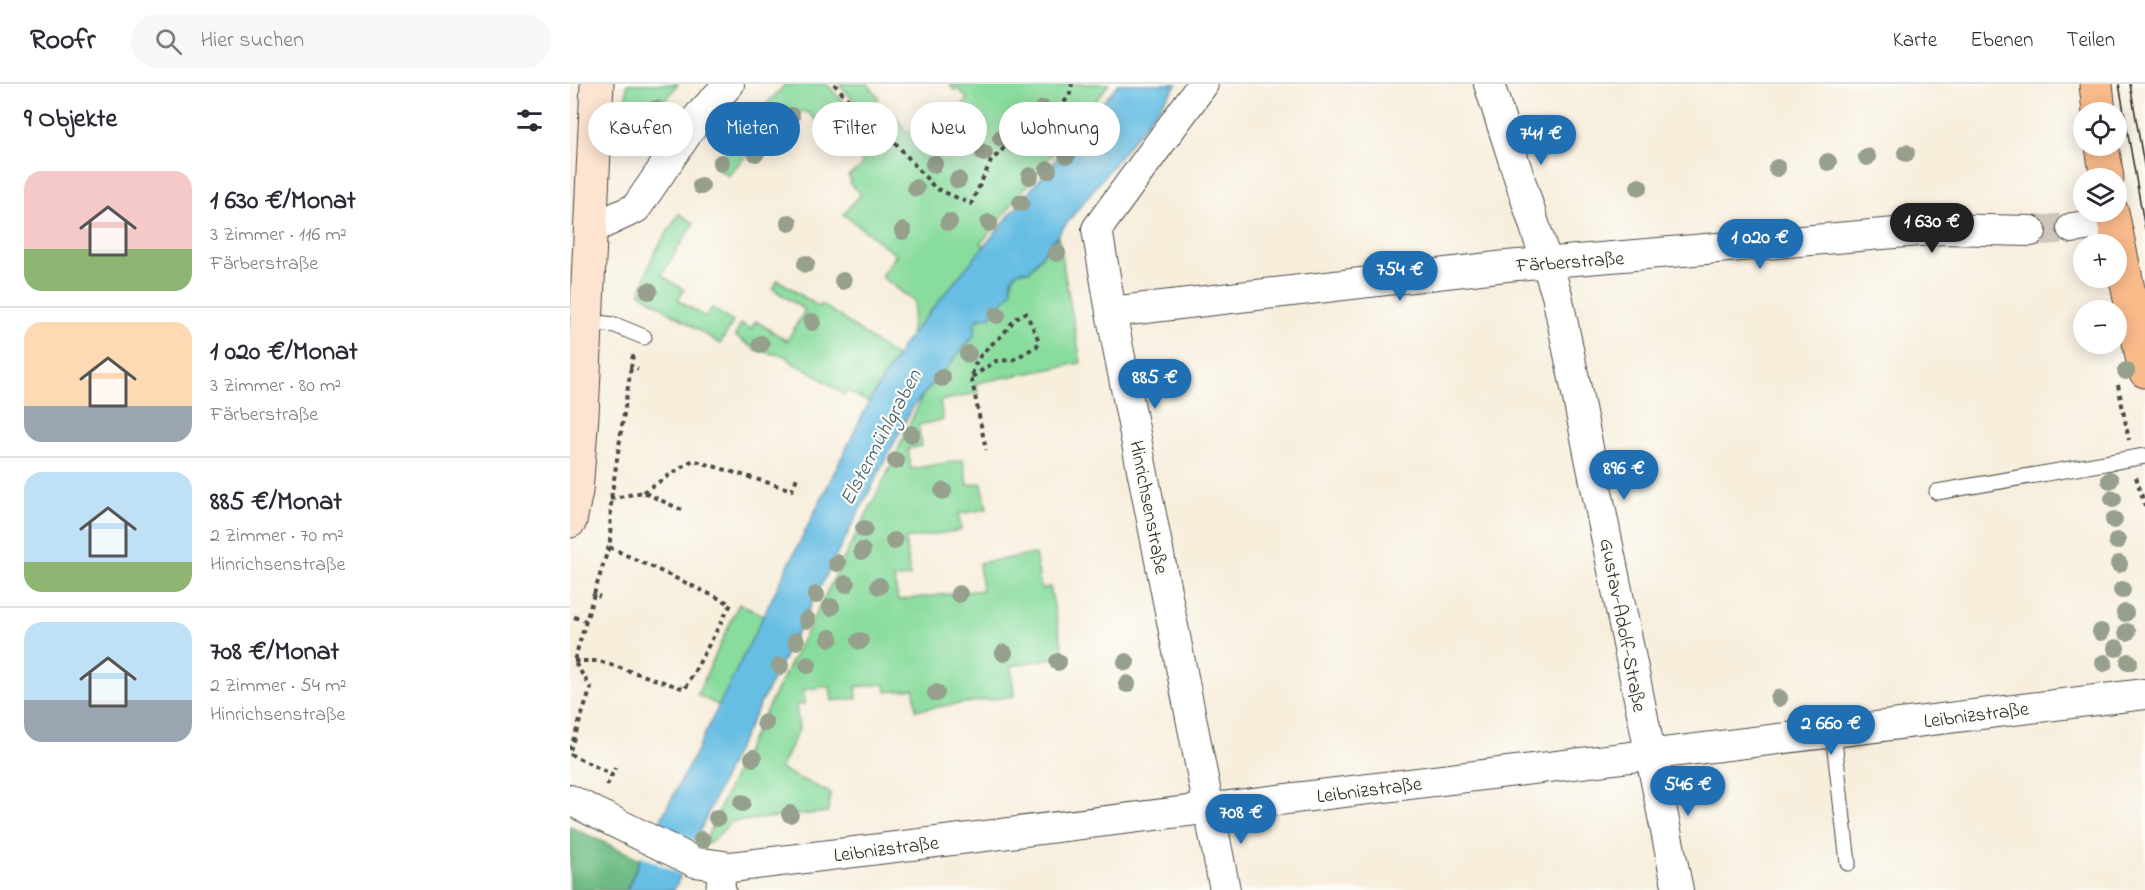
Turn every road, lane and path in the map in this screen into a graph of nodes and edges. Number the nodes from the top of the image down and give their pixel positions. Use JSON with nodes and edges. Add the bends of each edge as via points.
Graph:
{"nodes":[{"id":1,"x":597,"y":84,"type":"edge"},
{"id":2,"x":729,"y":84,"type":"edge"},
{"id":3,"x":834,"y":84,"type":"edge"},
{"id":4,"x":1072,"y":84,"type":"edge"},
{"id":5,"x":1203,"y":84,"type":"edge"},
{"id":6,"x":1489,"y":84,"type":"edge"},
{"id":7,"x":2096,"y":84,"type":"edge"},
{"id":8,"x":2098,"y":102,"type":"edge"},
{"id":9,"x":2094,"y":222,"type":"edge"},
{"id":10,"x":2114,"y":222,"type":"edge"},
{"id":11,"x":2072,"y":228,"type":"tunnel mouth"},
{"id":12,"x":591,"y":230,"type":"junction"},
{"id":13,"x":2031,"y":231,"type":"tunnel mouth"},
{"id":14,"x":1546,"y":263,"type":"junction"},
{"id":15,"x":1111,"y":312,"type":"junction"},
{"id":16,"x":587,"y":322,"type":"junction"},
{"id":17,"x":644,"y":337,"type":"dead end"},
{"id":18,"x":631,"y":367,"type":"dead end"},
{"id":19,"x":2131,"y":375,"type":"edge"},
{"id":20,"x":972,"y":377,"type":"junction"},
{"id":21,"x":986,"y":450,"type":"dead end"},
{"id":22,"x":2139,"y":457,"type":"edge"},
{"id":23,"x":798,"y":475,"type":"dead end"},
{"id":24,"x":643,"y":492,"type":"junction"},
{"id":25,"x":1937,"y":492,"type":"dead end"},
{"id":26,"x":611,"y":499,"type":"junction"},
{"id":27,"x":603,"y":501,"type":"dead end"},
{"id":28,"x":2145,"y":506,"type":"edge"},
{"id":29,"x":682,"y":510,"type":"dead end"},
{"id":30,"x":570,"y":521,"type":"edge"},
{"id":31,"x":609,"y":547,"type":"junction"},
{"id":32,"x":594,"y":594,"type":"junction"},
{"id":33,"x":600,"y":597,"type":"dead end"},
{"id":34,"x":574,"y":617,"type":"dead end"},
{"id":35,"x":586,"y":621,"type":"junction"},
{"id":36,"x":574,"y":662,"type":"junction"},
{"id":37,"x":2145,"y":694,"type":"edge"},
{"id":38,"x":1833,"y":732,"type":"junction"},
{"id":39,"x":570,"y":752,"type":"edge"},
{"id":40,"x":1650,"y":754,"type":"junction"},
{"id":41,"x":615,"y":768,"type":"dead end"},
{"id":42,"x":612,"y":775,"type":"junction"},
{"id":43,"x":605,"y":790,"type":"dead end"},
{"id":44,"x":570,"y":800,"type":"edge"},
{"id":45,"x":1210,"y":808,"type":"junction"},
{"id":46,"x":1848,"y":863,"type":"dead end"},
{"id":47,"x":715,"y":875,"type":"edge"},
{"id":48,"x":1225,"y":890,"type":"edge"},
{"id":49,"x":1678,"y":890,"type":"edge"}],
"edges":[{"from":1,"to":12,"type":"main road"},
{"from":2,"to":12,"type":"street","via":[[699,116],[636,208]]},
{"from":3,"to":4,"type":"path","via":[[880,134],[884,130],[935,188],[971,204],[991,161],[1009,144],[1016,151],[1069,97]]},
{"from":5,"to":15,"type":"street","name":"Hinrichsenstraße","via":[[1097,229]]},
{"from":6,"to":14,"type":"street","name":"Gustav-Adolf-Straße"},
{"from":7,"to":8,"type":"main road"},
{"from":9,"to":11,"type":"street"},
{"from":10,"to":19,"type":"main road"},
{"from":12,"to":16,"type":"main road"},
{"from":13,"to":14,"type":"street","name":"Färberstraße","via":[[1942,229]]},
{"from":14,"to":15,"type":"street","name":"Färberstraße"},
{"from":14,"to":40,"type":"street","name":"Gustav-Adolf-Straße","via":[[1557,295]]},
{"from":15,"to":45,"type":"street","name":"Hinrichsenstraße"},
{"from":16,"to":17,"type":"lane","via":[[615,325]]},
{"from":16,"to":30,"type":"main road"},
{"from":18,"to":26,"type":"path"},
{"from":19,"to":22,"type":"path"},
{"from":20,"to":20,"type":"path","via":[[983,350],[1026,313],[1040,341],[1037,346],[1014,360],[996,361]]},
{"from":20,"to":21,"type":"path"},
{"from":22,"to":25,"type":"lane"},
{"from":22,"to":28,"type":"path","via":[[2139,488]]},
{"from":23,"to":24,"type":"path","via":[[792,490],[693,460]]},
{"from":24,"to":26,"type":"path"},
{"from":24,"to":29,"type":"path"},
{"from":26,"to":27,"type":"path"},
{"from":26,"to":31,"type":"path"},
{"from":31,"to":32,"type":"path"},
{"from":31,"to":36,"type":"path","via":[[731,604],[685,689],[599,661]]},
{"from":32,"to":33,"type":"path"},
{"from":32,"to":35,"type":"path"},
{"from":34,"to":35,"type":"path"},
{"from":35,"to":36,"type":"path"},
{"from":36,"to":39,"type":"path","via":[[591,688]]},
{"from":37,"to":38,"type":"street","name":"Leibnizstraße"},
{"from":38,"to":40,"type":"street","name":"Leibnizstraße"},
{"from":38,"to":46,"type":"lane"},
{"from":39,"to":42,"type":"path"},
{"from":40,"to":45,"type":"street","name":"Leibnizstraße"},
{"from":40,"to":49,"type":"street","name":"Gustav-Adolf-Straße"},
{"from":41,"to":42,"type":"path"},
{"from":42,"to":43,"type":"path"},
{"from":44,"to":47,"type":"street","name":"Leibnizstraße"},
{"from":45,"to":47,"type":"street","name":"Leibnizstraße"},
{"from":45,"to":48,"type":"street","name":"Hinrichsenstraße"}]}
